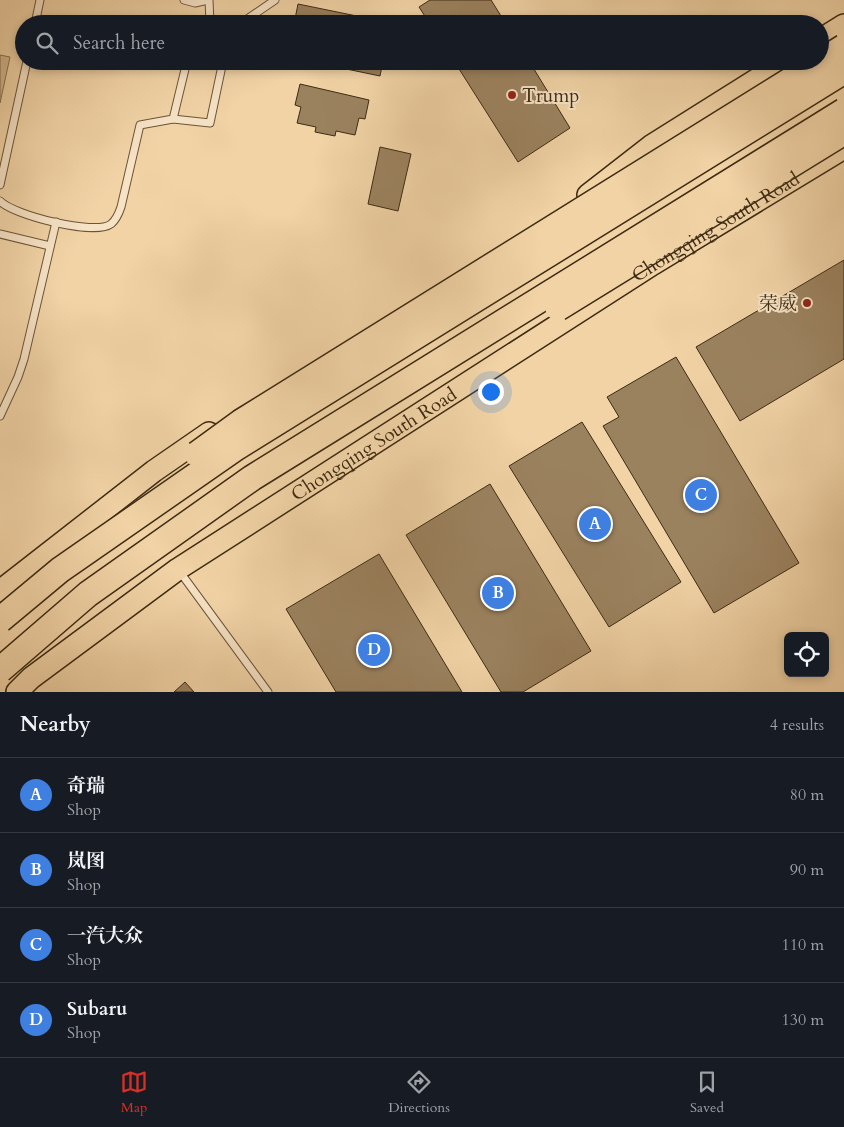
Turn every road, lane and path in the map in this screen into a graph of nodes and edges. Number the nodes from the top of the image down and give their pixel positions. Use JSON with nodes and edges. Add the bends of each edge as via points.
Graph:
{"nodes":[{"id":1,"x":40,"y":0,"type":"edge"},
{"id":2,"x":184,"y":0,"type":"edge"},
{"id":3,"x":208,"y":0,"type":"edge"},
{"id":4,"x":275,"y":0,"type":"edge"},
{"id":5,"x":37,"y":15,"type":"edge"},
{"id":6,"x":209,"y":15,"type":"edge"},
{"id":7,"x":253,"y":15,"type":"edge"},
{"id":8,"x":844,"y":26,"type":"edge"},
{"id":9,"x":829,"y":35,"type":"edge"},
{"id":10,"x":844,"y":47,"type":"edge"},
{"id":11,"x":829,"y":56,"type":"edge"},
{"id":12,"x":25,"y":70,"type":"edge"},
{"id":13,"x":184,"y":70,"type":"edge"},
{"id":14,"x":221,"y":70,"type":"edge"},
{"id":15,"x":772,"y":70,"type":"edge"},
{"id":16,"x":807,"y":70,"type":"edge"},
{"id":17,"x":844,"y":71,"type":"edge"},
{"id":18,"x":844,"y":111,"type":"edge"},
{"id":19,"x":173,"y":119,"type":"junction"},
{"id":20,"x":844,"y":132,"type":"edge"},
{"id":21,"x":844,"y":148,"type":"edge"},
{"id":22,"x":0,"y":185,"type":"edge"},
{"id":23,"x":0,"y":200,"type":"edge"},
{"id":24,"x":56,"y":222,"type":"junction"},
{"id":25,"x":0,"y":234,"type":"edge"},
{"id":26,"x":50,"y":246,"type":"junction"},
{"id":27,"x":0,"y":416,"type":"edge"},
{"id":28,"x":178,"y":569,"type":"junction"},
{"id":29,"x":60,"y":570,"type":"junction"},
{"id":30,"x":0,"y":591,"type":"edge"},
{"id":31,"x":88,"y":594,"type":"junction"},
{"id":32,"x":0,"y":620,"type":"edge"},
{"id":33,"x":0,"y":670,"type":"edge"},
{"id":34,"x":17,"y":692,"type":"edge"},
{"id":35,"x":268,"y":692,"type":"edge"}],
"edges":[{"from":1,"to":5,"type":"lane"},
{"from":2,"to":3,"type":"lane","via":[[195,3]]},
{"from":3,"to":6,"type":"lane"},
{"from":4,"to":7,"type":"lane"},
{"from":8,"to":9,"type":"main road"},
{"from":10,"to":11,"type":"highway","bridge":true},
{"from":12,"to":22,"type":"lane"},
{"from":13,"to":19,"type":"lane"},
{"from":14,"to":19,"type":"lane","via":[[210,123]]},
{"from":15,"to":30,"type":"main road","via":[[651,146],[546,228],[205,436],[154,471]]},
{"from":16,"to":29,"type":"highway","bridge":true,"via":[[241,422],[158,482]]},
{"from":17,"to":29,"type":"highway","bridge":true,"via":[[237,447]]},
{"from":18,"to":31,"type":"highway","bridge":true,"via":[[252,478]]},
{"from":19,"to":24,"type":"lane","via":[[140,125],[121,207],[112,224],[91,228]]},
{"from":20,"to":31,"type":"highway","bridge":true},
{"from":21,"to":28,"type":"main road","name":"Chongqing South Road","via":[[653,264]]},
{"from":23,"to":24,"type":"lane","via":[[16,211]]},
{"from":24,"to":26,"type":"lane"},
{"from":25,"to":26,"type":"lane"},
{"from":26,"to":27,"type":"lane","via":[[24,359]]},
{"from":28,"to":34,"type":"main road","name":"Chongqing South Road","via":[[31,678]]},
{"from":28,"to":35,"type":"lane"},
{"from":29,"to":32,"type":"highway","bridge":true},
{"from":31,"to":33,"type":"highway","bridge":true}]}
